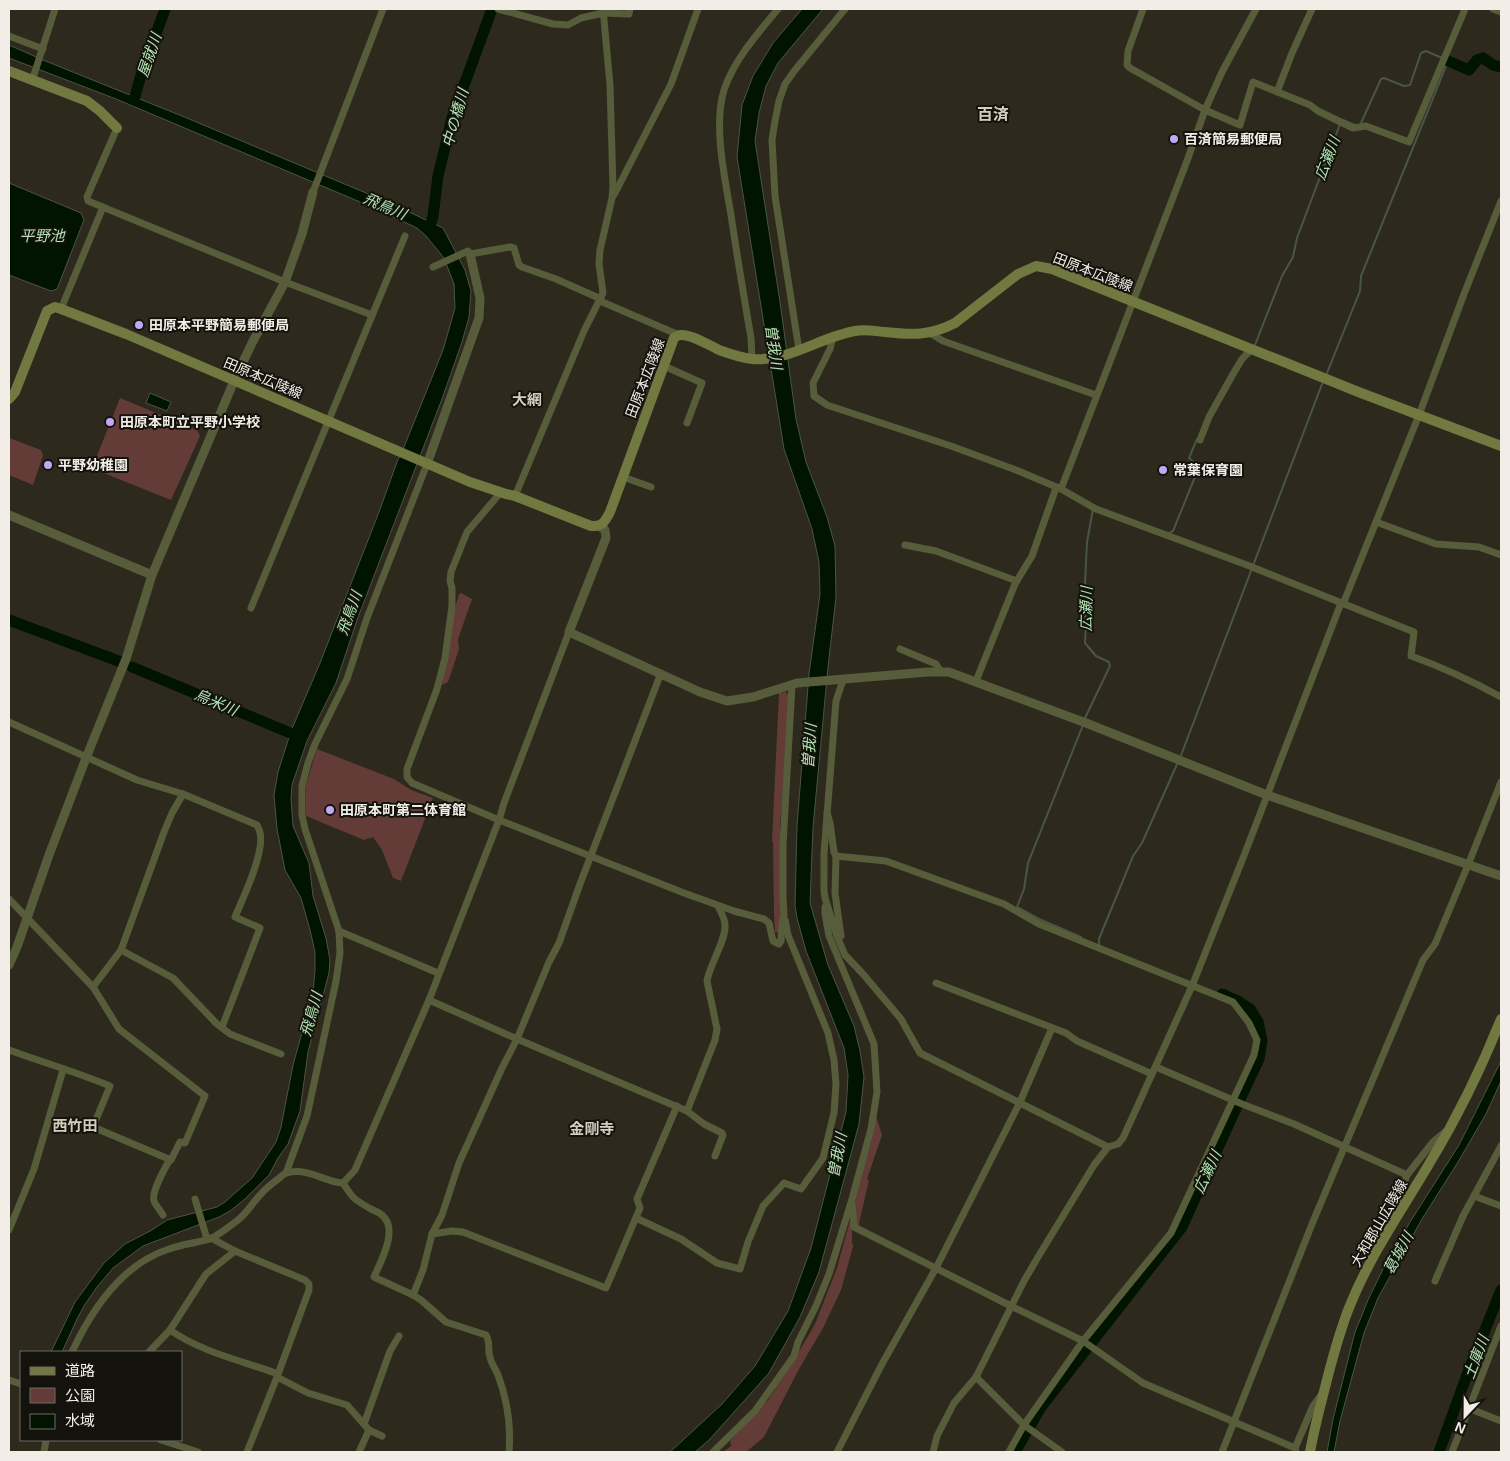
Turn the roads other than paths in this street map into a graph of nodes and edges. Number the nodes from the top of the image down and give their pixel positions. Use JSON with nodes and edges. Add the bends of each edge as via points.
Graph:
{"nodes":[{"id":1,"x":55,"y":9,"type":"edge"},
{"id":2,"x":383,"y":9,"type":"edge"},
{"id":3,"x":630,"y":9,"type":"edge"},
{"id":4,"x":698,"y":9,"type":"edge"},
{"id":5,"x":778,"y":9,"type":"edge"},
{"id":6,"x":845,"y":9,"type":"edge"},
{"id":7,"x":1143,"y":9,"type":"edge"},
{"id":8,"x":1256,"y":9,"type":"edge"},
{"id":9,"x":1312,"y":9,"type":"edge"},
{"id":10,"x":1465,"y":9,"type":"edge"},
{"id":11,"x":1492,"y":9,"type":"edge"},
{"id":12,"x":500,"y":10,"type":"edge"},
{"id":13,"x":603,"y":11,"type":"edge"},
{"id":14,"x":1501,"y":12,"type":"edge"},
{"id":15,"x":9,"y":36,"type":"edge"},
{"id":16,"x":43,"y":50,"type":"junction"},
{"id":17,"x":9,"y":71,"type":"edge"},
{"id":18,"x":33,"y":79,"type":"junction"},
{"id":19,"x":1277,"y":92,"type":"junction"},
{"id":20,"x":1205,"y":110,"type":"junction"},
{"id":21,"x":117,"y":128,"type":"joint"},
{"id":22,"x":313,"y":192,"type":"joint"},
{"id":23,"x":612,"y":198,"type":"junction"},
{"id":24,"x":1501,"y":201,"type":"edge"},
{"id":25,"x":103,"y":208,"type":"junction"},
{"id":26,"x":405,"y":236,"type":"dead end"},
{"id":27,"x":468,"y":253,"type":"junction"},
{"id":28,"x":435,"y":267,"type":"dead end"},
{"id":29,"x":285,"y":282,"type":"junction"},
{"id":30,"x":600,"y":300,"type":"junction"},
{"id":31,"x":1133,"y":302,"type":"junction"},
{"id":32,"x":61,"y":309,"type":"junction"},
{"id":33,"x":372,"y":315,"type":"junction"},
{"id":34,"x":930,"y":333,"type":"junction"},
{"id":35,"x":680,"y":335,"type":"junction"},
{"id":36,"x":833,"y":336,"type":"junction"},
{"id":37,"x":1252,"y":350,"type":"junction"},
{"id":38,"x":794,"y":352,"type":"junction"},
{"id":39,"x":756,"y":359,"type":"junction"},
{"id":40,"x":664,"y":366,"type":"junction"},
{"id":41,"x":234,"y":381,"type":"junction"},
{"id":42,"x":1096,"y":395,"type":"junction"},
{"id":43,"x":9,"y":399,"type":"edge"},
{"id":44,"x":1419,"y":416,"type":"junction"},
{"id":45,"x":328,"y":421,"type":"junction"},
{"id":46,"x":686,"y":423,"type":"dead end"},
{"id":47,"x":1200,"y":440,"type":"dead end"},
{"id":48,"x":1501,"y":446,"type":"edge"},
{"id":49,"x":426,"y":463,"type":"junction"},
{"id":50,"x":623,"y":477,"type":"junction"},
{"id":51,"x":651,"y":487,"type":"dead end"},
{"id":52,"x":1058,"y":489,"type":"junction"},
{"id":53,"x":501,"y":492,"type":"junction"},
{"id":54,"x":515,"y":496,"type":"junction"},
{"id":55,"x":9,"y":515,"type":"edge"},
{"id":56,"x":1376,"y":522,"type":"junction"},
{"id":57,"x":599,"y":526,"type":"junction"},
{"id":58,"x":905,"y":545,"type":"dead end"},
{"id":59,"x":1501,"y":555,"type":"edge"},
{"id":60,"x":152,"y":575,"type":"junction"},
{"id":61,"x":1017,"y":581,"type":"junction"},
{"id":62,"x":1342,"y":603,"type":"junction"},
{"id":63,"x":251,"y":608,"type":"dead end"},
{"id":64,"x":570,"y":632,"type":"junction"},
{"id":65,"x":900,"y":649,"type":"dead end"},
{"id":66,"x":942,"y":672,"type":"junction"},
{"id":67,"x":661,"y":673,"type":"junction"},
{"id":68,"x":840,"y":681,"type":"junction"},
{"id":69,"x":976,"y":681,"type":"junction"},
{"id":70,"x":794,"y":684,"type":"junction"},
{"id":71,"x":1501,"y":697,"type":"edge"},
{"id":72,"x":9,"y":722,"type":"edge"},
{"id":73,"x":86,"y":758,"type":"junction"},
{"id":74,"x":1501,"y":782,"type":"edge"},
{"id":75,"x":183,"y":794,"type":"junction"},
{"id":76,"x":1268,"y":795,"type":"junction"},
{"id":77,"x":827,"y":813,"type":"junction"},
{"id":78,"x":499,"y":820,"type":"junction"},
{"id":79,"x":591,"y":856,"type":"junction"},
{"id":80,"x":836,"y":856,"type":"junction"},
{"id":81,"x":1468,"y":865,"type":"junction"},
{"id":82,"x":1501,"y":876,"type":"edge"},
{"id":83,"x":9,"y":899,"type":"edge"},
{"id":84,"x":826,"y":902,"type":"junction"},
{"id":85,"x":718,"y":906,"type":"junction"},
{"id":86,"x":784,"y":915,"type":"junction"},
{"id":87,"x":28,"y":918,"type":"junction"},
{"id":88,"x":339,"y":931,"type":"junction"},
{"id":89,"x":120,"y":950,"type":"junction"},
{"id":90,"x":845,"y":955,"type":"junction"},
{"id":91,"x":9,"y":965,"type":"edge"},
{"id":92,"x":438,"y":974,"type":"junction"},
{"id":93,"x":848,"y":979,"type":"junction"},
{"id":94,"x":936,"y":983,"type":"dead end"},
{"id":95,"x":1193,"y":983,"type":"junction"},
{"id":96,"x":93,"y":987,"type":"junction"},
{"id":97,"x":429,"y":1000,"type":"junction"},
{"id":98,"x":1501,"y":1019,"type":"edge"},
{"id":99,"x":222,"y":1027,"type":"junction"},
{"id":100,"x":1052,"y":1028,"type":"junction"},
{"id":101,"x":517,"y":1039,"type":"junction"},
{"id":102,"x":9,"y":1050,"type":"edge"},
{"id":103,"x":281,"y":1054,"type":"dead end"},
{"id":104,"x":1156,"y":1067,"type":"junction"},
{"id":105,"x":63,"y":1070,"type":"junction"},
{"id":106,"x":1152,"y":1074,"type":"junction"},
{"id":107,"x":1233,"y":1100,"type":"junction"},
{"id":108,"x":1020,"y":1102,"type":"junction"},
{"id":109,"x":677,"y":1106,"type":"junction"},
{"id":110,"x":687,"y":1111,"type":"junction"},
{"id":111,"x":1450,"y":1128,"type":"junction"},
{"id":112,"x":1501,"y":1146,"type":"edge"},
{"id":113,"x":1108,"y":1147,"type":"junction"},
{"id":114,"x":1345,"y":1148,"type":"junction"},
{"id":115,"x":715,"y":1156,"type":"dead end"},
{"id":116,"x":170,"y":1159,"type":"junction"},
{"id":117,"x":286,"y":1173,"type":"junction"},
{"id":118,"x":1407,"y":1175,"type":"junction"},
{"id":119,"x":343,"y":1183,"type":"junction"},
{"id":120,"x":1474,"y":1196,"type":"junction"},
{"id":121,"x":852,"y":1199,"type":"junction"},
{"id":122,"x":195,"y":1201,"type":"dead end"},
{"id":123,"x":1501,"y":1206,"type":"edge"},
{"id":124,"x":163,"y":1215,"type":"dead end"},
{"id":125,"x":636,"y":1218,"type":"junction"},
{"id":126,"x":9,"y":1230,"type":"edge"},
{"id":127,"x":432,"y":1234,"type":"junction"},
{"id":128,"x":1385,"y":1237,"type":"junction"},
{"id":129,"x":209,"y":1239,"type":"junction"},
{"id":130,"x":235,"y":1251,"type":"junction"},
{"id":131,"x":936,"y":1268,"type":"junction"},
{"id":132,"x":1435,"y":1281,"type":"dead end"},
{"id":133,"x":413,"y":1295,"type":"junction"},
{"id":134,"x":1011,"y":1306,"type":"junction"},
{"id":135,"x":1501,"y":1326,"type":"edge"},
{"id":136,"x":170,"y":1330,"type":"junction"},
{"id":137,"x":399,"y":1336,"type":"dead end"},
{"id":138,"x":1084,"y":1342,"type":"junction"},
{"id":139,"x":72,"y":1351,"type":"edge"},
{"id":140,"x":150,"y":1351,"type":"edge"},
{"id":141,"x":278,"y":1376,"type":"junction"},
{"id":142,"x":976,"y":1377,"type":"junction"},
{"id":143,"x":1324,"y":1391,"type":"junction"},
{"id":144,"x":1468,"y":1408,"type":"junction"},
{"id":145,"x":1501,"y":1420,"type":"edge"},
{"id":146,"x":1234,"y":1422,"type":"junction"},
{"id":147,"x":366,"y":1427,"type":"junction"},
{"id":148,"x":1026,"y":1428,"type":"junction"},
{"id":149,"x":382,"y":1436,"type":"dead end"},
{"id":150,"x":164,"y":1441,"type":"edge"},
{"id":151,"x":725,"y":1442,"type":"junction"},
{"id":152,"x":1296,"y":1450,"type":"edge"},
{"id":153,"x":198,"y":1452,"type":"edge"},
{"id":154,"x":246,"y":1452,"type":"edge"},
{"id":155,"x":360,"y":1452,"type":"edge"},
{"id":156,"x":509,"y":1452,"type":"edge"},
{"id":157,"x":713,"y":1452,"type":"edge"},
{"id":158,"x":721,"y":1452,"type":"edge"},
{"id":159,"x":838,"y":1452,"type":"edge"},
{"id":160,"x":933,"y":1452,"type":"edge"},
{"id":161,"x":1009,"y":1452,"type":"edge"},
{"id":162,"x":1062,"y":1452,"type":"edge"},
{"id":163,"x":1222,"y":1452,"type":"edge"},
{"id":164,"x":1310,"y":1452,"type":"edge"},
{"id":165,"x":1452,"y":1452,"type":"edge"}],
"edges":[{"from":1,"to":16,"type":"street"},
{"from":2,"to":22,"type":"street"},
{"from":3,"to":13,"type":"street","via":[[629,14]]},
{"from":4,"to":23,"type":"street","via":[[671,84]]},
{"from":5,"to":39,"type":"street","via":[[731,73],[721,106],[721,154]]},
{"from":6,"to":38,"type":"street","via":[[785,84],[772,140],[775,196]]},
{"from":7,"to":20,"type":"street","via":[[1128,51],[1127,65]]},
{"from":8,"to":20,"type":"street"},
{"from":9,"to":19,"type":"street"},
{"from":10,"to":19,"type":"street","via":[[1409,142],[1366,126],[1353,128]]},
{"from":11,"to":14,"type":"street"},
{"from":12,"to":13,"type":"street","via":[[568,25]]},
{"from":13,"to":23,"type":"street","via":[[610,85]]},
{"from":15,"to":16,"type":"street"},
{"from":16,"to":18,"type":"street"},
{"from":17,"to":18,"type":"main road"},
{"from":18,"to":21,"type":"main road","via":[[87,101]]},
{"from":19,"to":20,"type":"street","via":[[1253,82],[1240,125]]},
{"from":20,"to":31,"type":"street"},
{"from":21,"to":25,"type":"street","via":[[87,197],[88,201]]},
{"from":22,"to":29,"type":"street"},
{"from":23,"to":30,"type":"street","via":[[600,250],[603,293]]},
{"from":24,"to":44,"type":"street"},
{"from":25,"to":29,"type":"street"},
{"from":25,"to":32,"type":"street"},
{"from":26,"to":33,"type":"street"},
{"from":27,"to":28,"type":"street"},
{"from":27,"to":30,"type":"street","via":[[514,248],[522,267],[556,278]]},
{"from":27,"to":49,"type":"street","via":[[480,298],[479,318]]},
{"from":29,"to":33,"type":"street"},
{"from":29,"to":41,"type":"street"},
{"from":30,"to":35,"type":"street"},
{"from":30,"to":54,"type":"street"},
{"from":31,"to":34,"type":"main road","name":"田原本広陵線","via":[[1052,269],[1036,266],[1018,274],[944,329]]},
{"from":31,"to":37,"type":"main road","name":"田原本広陵線"},
{"from":31,"to":42,"type":"street"},
{"from":32,"to":41,"type":"main road","name":"田原本広陵線"},
{"from":32,"to":43,"type":"main road","via":[[54,307],[47,311],[15,392]]},
{"from":33,"to":45,"type":"street"},
{"from":34,"to":36,"type":"main road","name":"田原本広陵線","via":[[856,331]]},
{"from":34,"to":42,"type":"street","via":[[943,341]]},
{"from":35,"to":39,"type":"main road","name":"田原本広陵線","via":[[738,356]]},
{"from":35,"to":40,"type":"main road","name":"田原本広陵線","via":[[674,338]]},
{"from":36,"to":38,"type":"main road","name":"田原本広陵線"},
{"from":36,"to":52,"type":"street","via":[[813,382],[814,396],[820,402],[974,454]]},
{"from":37,"to":44,"type":"main road","name":"田原本広陵線"},
{"from":37,"to":47,"type":"street","via":[[1223,388]]},
{"from":38,"to":39,"type":"main road","name":"田原本広陵線"},
{"from":40,"to":46,"type":"street","via":[[702,383]]},
{"from":40,"to":50,"type":"main road","name":"田原本広陵線"},
{"from":41,"to":45,"type":"main road","name":"田原本広陵線"},
{"from":41,"to":60,"type":"street"},
{"from":42,"to":52,"type":"street"},
{"from":44,"to":48,"type":"main road","name":"田原本広陵線"},
{"from":44,"to":56,"type":"street"},
{"from":45,"to":49,"type":"main road","name":"田原本広陵線"},
{"from":45,"to":63,"type":"street"},
{"from":49,"to":53,"type":"main road","name":"田原本広陵線"},
{"from":49,"to":88,"type":"street","via":[[346,679],[315,744],[302,786],[305,829]]},
{"from":50,"to":51,"type":"street"},
{"from":50,"to":57,"type":"main road","name":"田原本広陵線","via":[[605,522]]},
{"from":52,"to":61,"type":"street","via":[[1032,556]]},
{"from":52,"to":62,"type":"street","via":[[1093,507]]},
{"from":53,"to":54,"type":"main road","name":"田原本広陵線"},
{"from":53,"to":78,"type":"street","via":[[467,532],[452,572],[452,606],[445,658],[407,769],[412,783]]},
{"from":54,"to":57,"type":"main road","name":"田原本広陵線","via":[[591,526]]},
{"from":55,"to":60,"type":"street"},
{"from":56,"to":59,"type":"street","via":[[1436,544],[1480,547]]},
{"from":56,"to":62,"type":"street"},
{"from":57,"to":64,"type":"street","via":[[605,530],[606,538]]},
{"from":58,"to":61,"type":"street","via":[[936,551]]},
{"from":60,"to":73,"type":"street","via":[[126,660]]},
{"from":61,"to":69,"type":"street"},
{"from":62,"to":71,"type":"street","via":[[1414,632],[1411,656]]},
{"from":62,"to":76,"type":"street"},
{"from":64,"to":67,"type":"street"},
{"from":64,"to":78,"type":"street"},
{"from":65,"to":66,"type":"street","via":[[936,664]]},
{"from":66,"to":68,"type":"street"},
{"from":66,"to":69,"type":"street"},
{"from":67,"to":70,"type":"street","via":[[727,701],[753,697]]},
{"from":67,"to":79,"type":"street"},
{"from":68,"to":70,"type":"street"},
{"from":68,"to":77,"type":"street"},
{"from":69,"to":76,"type":"street"},
{"from":70,"to":86,"type":"street","via":[[783,844]]},
{"from":72,"to":73,"type":"street"},
{"from":73,"to":75,"type":"street","via":[[137,780]]},
{"from":73,"to":87,"type":"street","via":[[48,855]]},
{"from":74,"to":81,"type":"street"},
{"from":75,"to":89,"type":"street","via":[[172,812]]},
{"from":75,"to":99,"type":"street","via":[[257,825],[260,833],[253,872],[235,917],[260,928]]},
{"from":76,"to":81,"type":"street"},
{"from":76,"to":95,"type":"street"},
{"from":77,"to":80,"type":"street"},
{"from":77,"to":84,"type":"street"},
{"from":78,"to":79,"type":"street"},
{"from":78,"to":92,"type":"street"},
{"from":79,"to":85,"type":"street"},
{"from":79,"to":101,"type":"street","via":[[559,943]]},
{"from":80,"to":90,"type":"street","via":[[835,893]]},
{"from":80,"to":95,"type":"street","via":[[886,861],[904,867],[1004,904],[1039,924]]},
{"from":81,"to":82,"type":"street"},
{"from":81,"to":114,"type":"street"},
{"from":83,"to":87,"type":"street"},
{"from":84,"to":90,"type":"street"},
{"from":84,"to":93,"type":"street","via":[[829,936]]},
{"from":85,"to":86,"type":"street","via":[[767,920],[773,941],[779,944]]},
{"from":85,"to":110,"type":"street","via":[[725,923],[724,934],[706,982],[717,1029]]},
{"from":86,"to":125,"type":"street","via":[[788,935],[828,1033],[834,1060],[834,1113],[823,1158],[801,1189],[784,1183],[763,1206],[740,1269],[717,1262],[681,1239]]},
{"from":87,"to":91,"type":"street"},
{"from":87,"to":96,"type":"street"},
{"from":88,"to":92,"type":"street"},
{"from":88,"to":117,"type":"street","via":[[336,981],[308,1116]]},
{"from":89,"to":96,"type":"street"},
{"from":89,"to":99,"type":"street","via":[[173,978]]},
{"from":90,"to":93,"type":"street"},
{"from":90,"to":108,"type":"street","via":[[900,1019],[920,1053]]},
{"from":92,"to":97,"type":"street"},
{"from":93,"to":121,"type":"street","via":[[874,1044],[876,1092],[871,1129]]},
{"from":94,"to":100,"type":"street"},
{"from":95,"to":104,"type":"street"},
{"from":95,"to":107,"type":"street","via":[[1233,1002],[1257,1040],[1254,1055]]},
{"from":96,"to":116,"type":"street","via":[[119,1029],[205,1096],[185,1144],[180,1142]]},
{"from":97,"to":101,"type":"street"},
{"from":97,"to":119,"type":"street","via":[[355,1170]]},
{"from":98,"to":111,"type":"main road","name":"大和郡山広陵線"},
{"from":99,"to":103,"type":"street","via":[[230,1034]]},
{"from":100,"to":106,"type":"street"},
{"from":100,"to":108,"type":"street"},
{"from":101,"to":109,"type":"street"},
{"from":101,"to":127,"type":"street","via":[[459,1163],[442,1215]]},
{"from":102,"to":105,"type":"street"},
{"from":104,"to":106,"type":"street"},
{"from":104,"to":107,"type":"street"},
{"from":105,"to":116,"type":"street","via":[[110,1086],[93,1127]]},
{"from":105,"to":126,"type":"street","via":[[34,1169]]},
{"from":106,"to":113,"type":"street","via":[[1123,1138],[1118,1144]]},
{"from":107,"to":114,"type":"street"},
{"from":107,"to":138,"type":"street","via":[[1171,1233]]},
{"from":108,"to":113,"type":"street"},
{"from":108,"to":131,"type":"street"},
{"from":109,"to":110,"type":"street"},
{"from":109,"to":125,"type":"street","via":[[637,1200],[640,1208]]},
{"from":110,"to":115,"type":"street","via":[[722,1132]]},
{"from":111,"to":118,"type":"street","via":[[1433,1142]]},
{"from":111,"to":128,"type":"main road","name":"大和郡山広陵線"},
{"from":112,"to":120,"type":"street"},
{"from":113,"to":134,"type":"street","via":[[1089,1173]]},
{"from":114,"to":118,"type":"street"},
{"from":114,"to":146,"type":"street"},
{"from":116,"to":124,"type":"street","via":[[154,1197]]},
{"from":117,"to":119,"type":"street","via":[[302,1171]]},
{"from":117,"to":129,"type":"street","via":[[262,1192],[241,1218]]},
{"from":118,"to":128,"type":"street"},
{"from":119,"to":133,"type":"street","via":[[352,1198],[382,1214],[386,1221],[389,1239],[374,1277]]},
{"from":120,"to":123,"type":"street"},
{"from":120,"to":132,"type":"street","via":[[1462,1216]]},
{"from":121,"to":131,"type":"street","via":[[854,1227]]},
{"from":121,"to":151,"type":"street","via":[[829,1274],[794,1356],[755,1411]]},
{"from":122,"to":129,"type":"street"},
{"from":125,"to":127,"type":"street","via":[[606,1288],[463,1232]]},
{"from":127,"to":133,"type":"street"},
{"from":128,"to":143,"type":"main road","name":"大和郡山広陵線","via":[[1351,1302]]},
{"from":129,"to":130,"type":"street"},
{"from":129,"to":139,"type":"street","via":[[167,1249],[135,1266],[112,1287]]},
{"from":130,"to":136,"type":"street","via":[[206,1274]]},
{"from":130,"to":141,"type":"street","via":[[308,1284],[309,1290]]},
{"from":131,"to":134,"type":"street"},
{"from":131,"to":159,"type":"street","via":[[882,1364]]},
{"from":133,"to":156,"type":"street","via":[[446,1322],[486,1335],[489,1356],[499,1377],[506,1406]]},
{"from":134,"to":138,"type":"street"},
{"from":134,"to":142,"type":"street"},
{"from":135,"to":144,"type":"street"},
{"from":136,"to":140,"type":"street"},
{"from":136,"to":141,"type":"street","via":[[201,1347]]},
{"from":137,"to":147,"type":"street","via":[[390,1351]]},
{"from":138,"to":146,"type":"street","via":[[1143,1383]]},
{"from":138,"to":148,"type":"street"},
{"from":141,"to":147,"type":"street","via":[[308,1393],[348,1405]]},
{"from":141,"to":154,"type":"street"},
{"from":142,"to":148,"type":"street"},
{"from":142,"to":160,"type":"street","via":[[954,1404],[937,1436]]},
{"from":143,"to":152,"type":"street","via":[[1313,1406]]},
{"from":143,"to":164,"type":"main road","name":"大和郡山広陵線"},
{"from":144,"to":145,"type":"street"},
{"from":144,"to":165,"type":"street"},
{"from":146,"to":152,"type":"street"},
{"from":146,"to":163,"type":"street"},
{"from":147,"to":149,"type":"street"},
{"from":147,"to":155,"type":"street"},
{"from":148,"to":161,"type":"street"},
{"from":148,"to":162,"type":"street"},
{"from":150,"to":153,"type":"street"},
{"from":151,"to":157,"type":"street"},
{"from":151,"to":158,"type":"street"}]}
